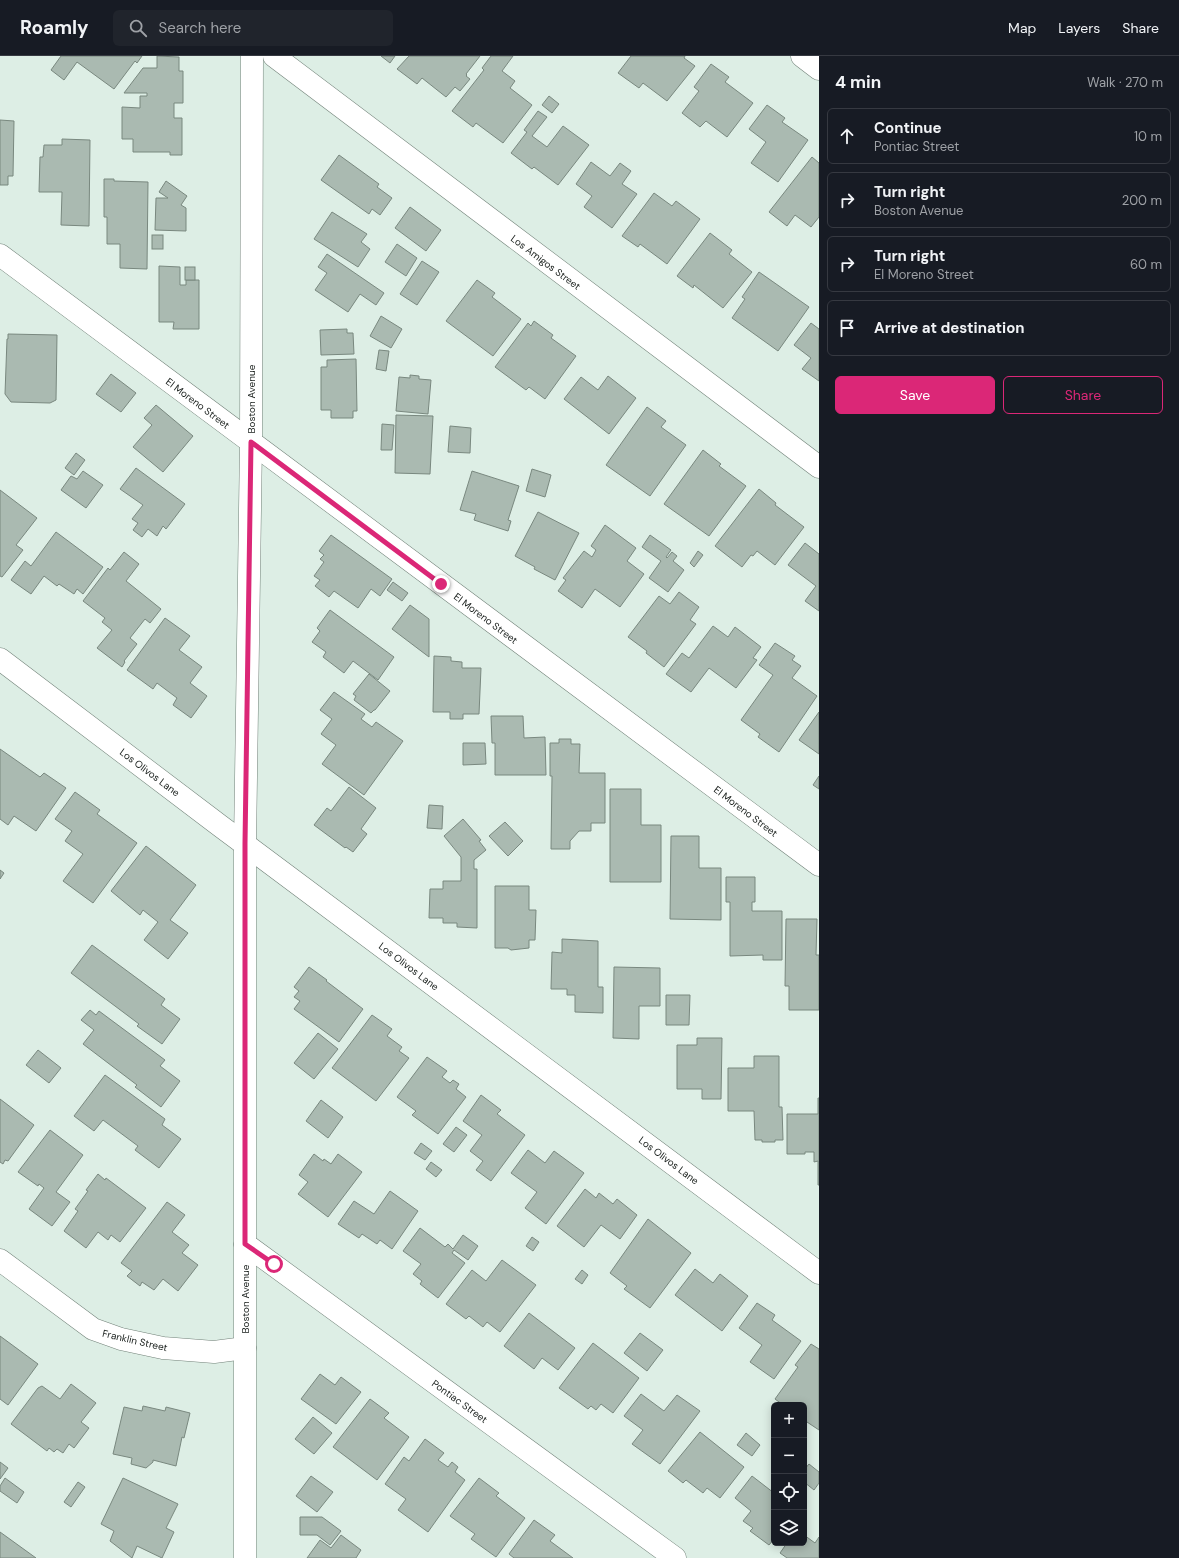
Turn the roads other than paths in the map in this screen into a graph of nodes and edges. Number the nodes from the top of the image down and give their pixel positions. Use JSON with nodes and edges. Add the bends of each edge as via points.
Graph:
{"nodes":[{"id":1,"x":252,"y":56,"type":"edge"},
{"id":2,"x":274,"y":56,"type":"edge"},
{"id":3,"x":802,"y":56,"type":"edge"},
{"id":4,"x":819,"y":68,"type":"edge"},
{"id":5,"x":0,"y":255,"type":"edge"},
{"id":6,"x":251,"y":442,"type":"junction"},
{"id":7,"x":819,"y":467,"type":"edge"},
{"id":8,"x":0,"y":659,"type":"edge"},
{"id":9,"x":245,"y":844,"type":"junction"},
{"id":10,"x":819,"y":865,"type":"edge"},
{"id":11,"x":245,"y":1244,"type":"junction"},
{"id":12,"x":0,"y":1260,"type":"edge"},
{"id":13,"x":819,"y":1273,"type":"edge"},
{"id":14,"x":245,"y":1348,"type":"junction"},
{"id":15,"x":245,"y":1558,"type":"edge"},
{"id":16,"x":675,"y":1558,"type":"edge"}],
"edges":[{"from":1,"to":6,"type":"street","name":"Boston Avenue"},
{"from":2,"to":7,"type":"street","name":"Los Amigos Street"},
{"from":3,"to":4,"type":"street"},
{"from":5,"to":6,"type":"street","name":"El Moreno Street"},
{"from":6,"to":9,"type":"street","name":"Boston Avenue"},
{"from":6,"to":10,"type":"street","name":"El Moreno Street"},
{"from":8,"to":9,"type":"street","name":"Los Olivos Lane"},
{"from":9,"to":11,"type":"street","name":"Boston Avenue"},
{"from":9,"to":13,"type":"street","name":"Los Olivos Lane"},
{"from":11,"to":14,"type":"street","name":"Boston Avenue"},
{"from":11,"to":16,"type":"street","name":"Pontiac Street"},
{"from":12,"to":14,"type":"street","name":"Franklin Street","via":[[93,1329],[121,1339],[163,1348],[214,1352]]},
{"from":14,"to":15,"type":"street","name":"Boston Avenue"}]}
